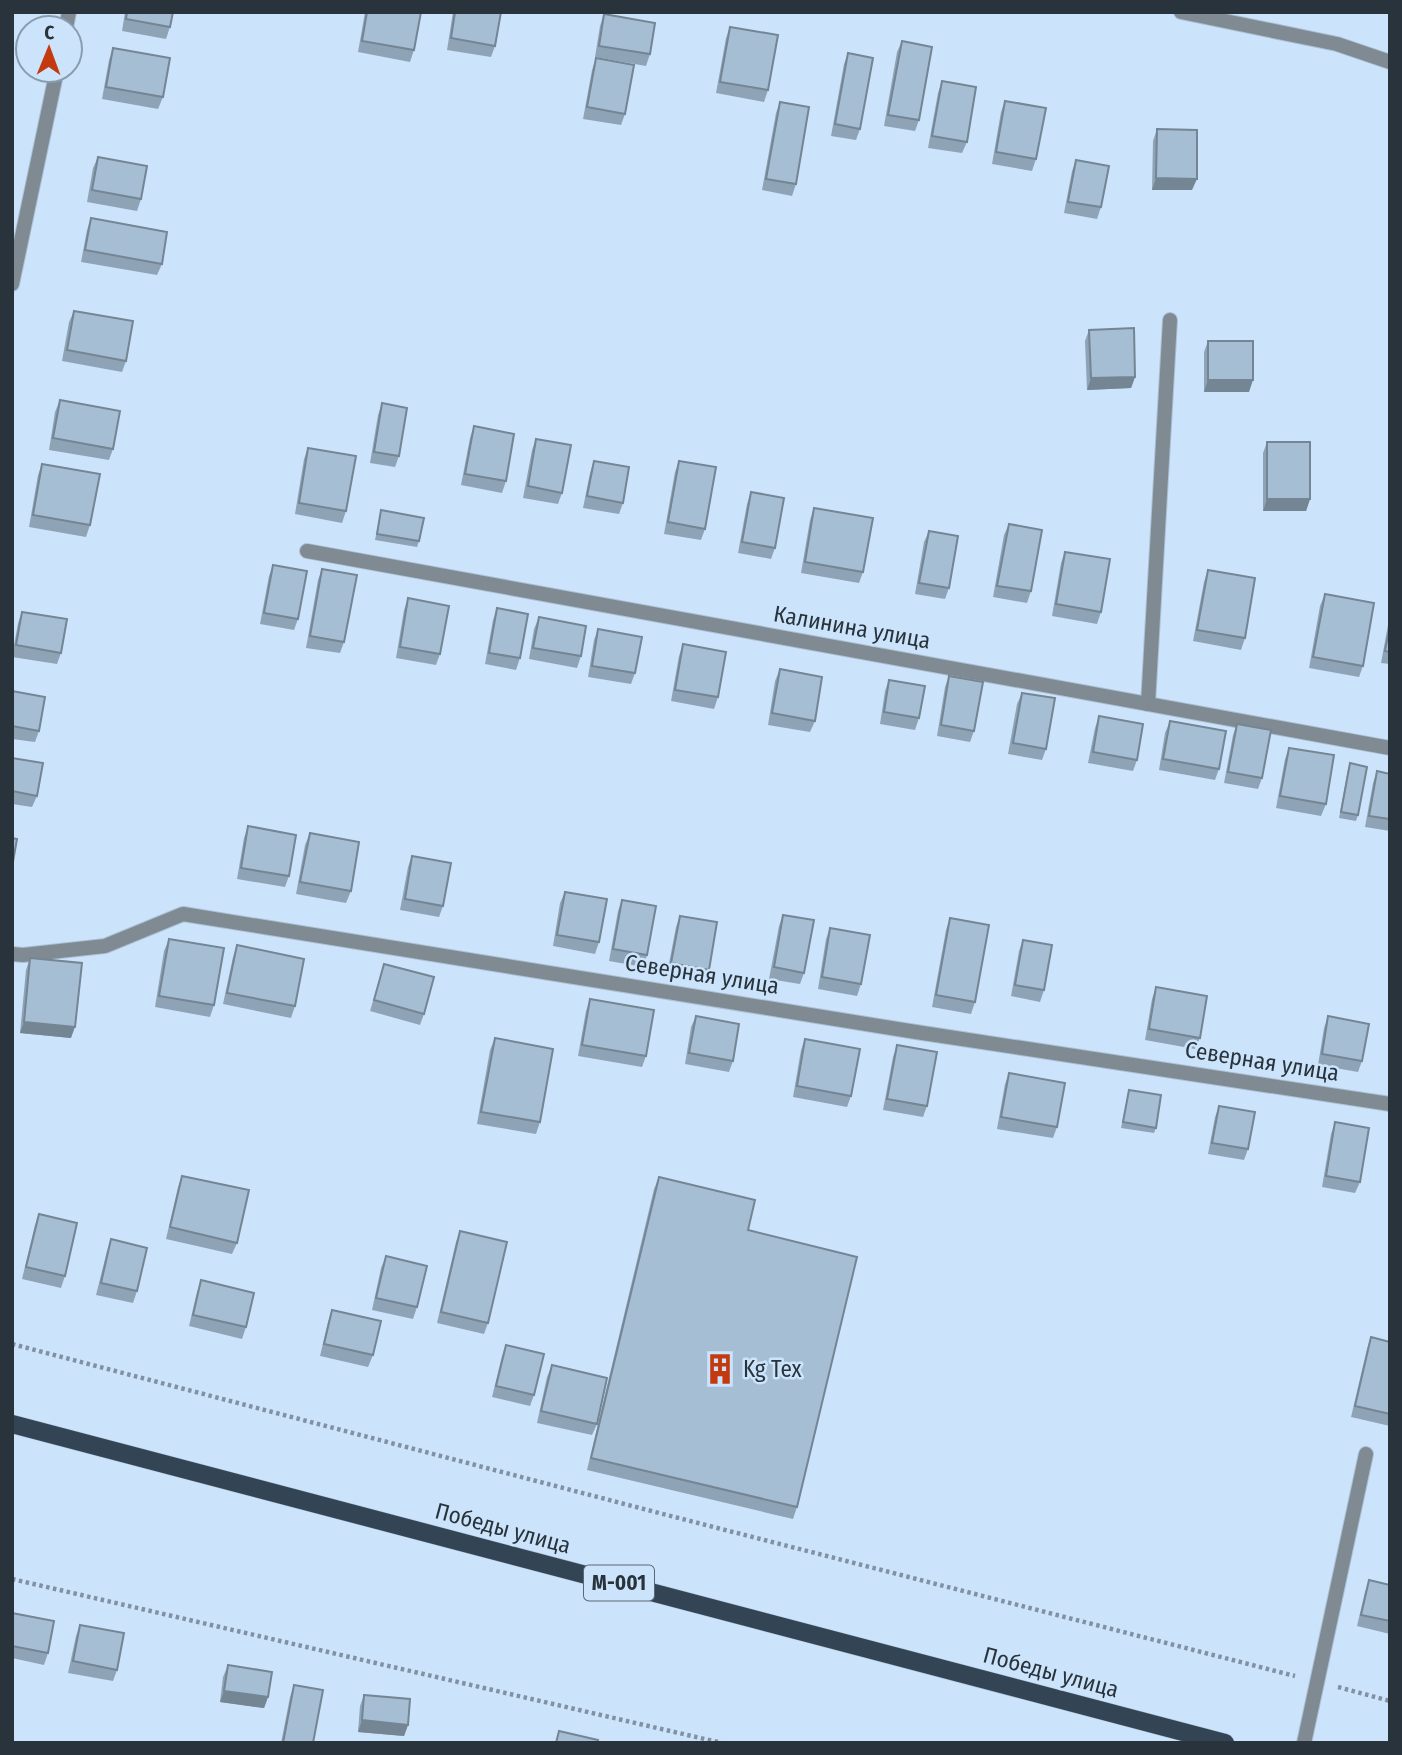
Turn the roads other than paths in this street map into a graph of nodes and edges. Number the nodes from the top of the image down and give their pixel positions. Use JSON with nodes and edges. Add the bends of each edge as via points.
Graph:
{"nodes":[{"id":1,"x":1181,"y":12,"type":"edge"},
{"id":2,"x":1390,"y":62,"type":"edge"},
{"id":3,"x":54,"y":84,"type":"edge"},
{"id":4,"x":12,"y":284,"type":"edge"},
{"id":5,"x":1170,"y":320,"type":"dead end"},
{"id":6,"x":307,"y":551,"type":"dead end"},
{"id":7,"x":1148,"y":704,"type":"junction"},
{"id":8,"x":1390,"y":748,"type":"edge"},
{"id":9,"x":12,"y":954,"type":"edge"},
{"id":10,"x":1390,"y":1104,"type":"edge"},
{"id":11,"x":12,"y":1424,"type":"edge"},
{"id":12,"x":1366,"y":1454,"type":"dead end"},
{"id":13,"x":1225,"y":1743,"type":"edge"},
{"id":14,"x":1304,"y":1743,"type":"edge"}],
"edges":[{"from":1,"to":2,"type":"street","via":[[1337,44]]},
{"from":3,"to":4,"type":"street"},
{"from":5,"to":7,"type":"street"},
{"from":6,"to":7,"type":"street","name":"Калинина улица"},
{"from":7,"to":8,"type":"street","name":"Калинина улица"},
{"from":9,"to":10,"type":"street","name":"Северная улица","via":[[105,946],[183,914]]},
{"from":11,"to":13,"type":"main road","name":"Победы улица","number":"М-001"},
{"from":12,"to":14,"type":"street"}]}
